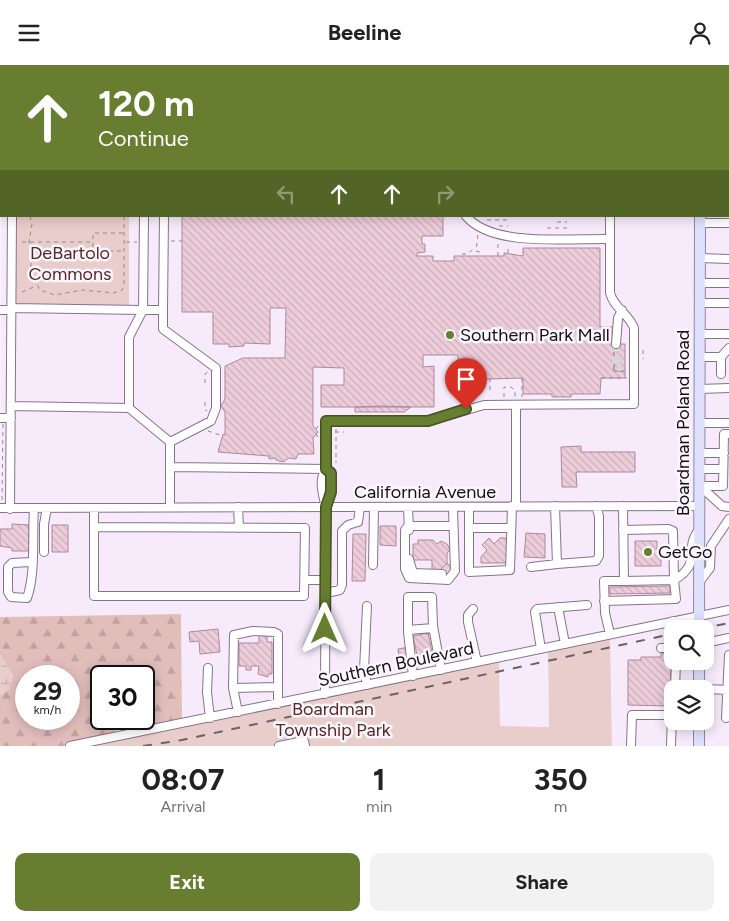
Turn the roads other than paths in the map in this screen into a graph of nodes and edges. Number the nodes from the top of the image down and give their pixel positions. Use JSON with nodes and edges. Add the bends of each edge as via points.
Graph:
{"nodes":[{"id":1,"x":12,"y":217,"type":"edge"},
{"id":2,"x":144,"y":217,"type":"edge"},
{"id":3,"x":164,"y":217,"type":"edge"},
{"id":4,"x":467,"y":217,"type":"edge"},
{"id":5,"x":610,"y":217,"type":"edge"},
{"id":6,"x":700,"y":219,"type":"edge"},
{"id":7,"x":729,"y":223,"type":"edge"},
{"id":8,"x":610,"y":239,"type":"junction"},
{"id":9,"x":700,"y":259,"type":"junction"},
{"id":10,"x":729,"y":259,"type":"edge"},
{"id":11,"x":700,"y":283,"type":"junction"},
{"id":12,"x":729,"y":283,"type":"edge"},
{"id":13,"x":700,"y":303,"type":"junction"},
{"id":14,"x":729,"y":303,"type":"edge"},
{"id":15,"x":12,"y":309,"type":"junction"},
{"id":16,"x":0,"y":310,"type":"edge"},
{"id":17,"x":143,"y":310,"type":"junction"},
{"id":18,"x":163,"y":310,"type":"junction"},
{"id":19,"x":622,"y":311,"type":"junction"},
{"id":20,"x":699,"y":334,"type":"junction"},
{"id":21,"x":729,"y":334,"type":"edge"},
{"id":22,"x":618,"y":344,"type":"tunnel mouth"},
{"id":23,"x":729,"y":349,"type":"edge"},
{"id":24,"x":699,"y":357,"type":"junction"},
{"id":25,"x":721,"y":357,"type":"junction"},
{"id":26,"x":625,"y":367,"type":"dead end"},
{"id":27,"x":634,"y":367,"type":"junction"},
{"id":28,"x":721,"y":374,"type":"dead end"},
{"id":29,"x":699,"y":389,"type":"junction"},
{"id":30,"x":729,"y":389,"type":"edge"},
{"id":31,"x":515,"y":401,"type":"junction"},
{"id":32,"x":11,"y":407,"type":"junction"},
{"id":33,"x":129,"y":408,"type":"junction"},
{"id":34,"x":4,"y":419,"type":"edge"},
{"id":35,"x":699,"y":423,"type":"junction"},
{"id":36,"x":726,"y":423,"type":"edge"},
{"id":37,"x":726,"y":434,"type":"edge"},
{"id":38,"x":170,"y":442,"type":"junction"},
{"id":39,"x":700,"y":453,"type":"junction"},
{"id":40,"x":724,"y":453,"type":"junction"},
{"id":41,"x":170,"y":467,"type":"junction"},
{"id":42,"x":326,"y":469,"type":"junction"},
{"id":43,"x":700,"y":469,"type":"junction"},
{"id":44,"x":724,"y":469,"type":"junction"},
{"id":45,"x":700,"y":486,"type":"junction"},
{"id":46,"x":514,"y":506,"type":"junction"},
{"id":47,"x":554,"y":506,"type":"junction"},
{"id":48,"x":596,"y":506,"type":"junction"},
{"id":49,"x":623,"y":506,"type":"junction"},
{"id":50,"x":700,"y":506,"type":"junction"},
{"id":51,"x":170,"y":507,"type":"junction"},
{"id":52,"x":238,"y":507,"type":"junction"},
{"id":53,"x":326,"y":507,"type":"junction"},
{"id":54,"x":360,"y":507,"type":"junction"},
{"id":55,"x":374,"y":507,"type":"junction"},
{"id":56,"x":408,"y":507,"type":"junction"},
{"id":57,"x":454,"y":507,"type":"junction"},
{"id":58,"x":729,"y":507,"type":"edge"},
{"id":59,"x":34,"y":508,"type":"junction"},
{"id":60,"x":47,"y":508,"type":"junction"},
{"id":61,"x":94,"y":508,"type":"junction"},
{"id":62,"x":469,"y":508,"type":"junction"},
{"id":63,"x":0,"y":509,"type":"edge"},
{"id":64,"x":10,"y":509,"type":"junction"},
{"id":65,"x":729,"y":519,"type":"edge"},
{"id":66,"x":454,"y":525,"type":"junction"},
{"id":67,"x":408,"y":526,"type":"junction"},
{"id":68,"x":94,"y":527,"type":"junction"},
{"id":69,"x":239,"y":528,"type":"junction"},
{"id":70,"x":469,"y":528,"type":"junction"},
{"id":71,"x":511,"y":528,"type":"junction"},
{"id":72,"x":700,"y":529,"type":"junction"},
{"id":73,"x":623,"y":530,"type":"junction"},
{"id":74,"x":44,"y":552,"type":"dead end"},
{"id":75,"x":31,"y":562,"type":"junction"},
{"id":76,"x":557,"y":564,"type":"junction"},
{"id":77,"x":373,"y":565,"type":"dead end"},
{"id":78,"x":531,"y":567,"type":"dead end"},
{"id":79,"x":442,"y":574,"type":"tunnel mouth"},
{"id":80,"x":305,"y":580,"type":"junction"},
{"id":81,"x":326,"y":580,"type":"junction"},
{"id":82,"x":674,"y":580,"type":"junction"},
{"id":83,"x":624,"y":581,"type":"junction"},
{"id":84,"x":700,"y":581,"type":"junction"},
{"id":85,"x":326,"y":593,"type":"junction"},
{"id":86,"x":604,"y":601,"type":"junction"},
{"id":87,"x":588,"y":605,"type":"dead end"},
{"id":88,"x":367,"y":607,"type":"dead end"},
{"id":89,"x":558,"y":607,"type":"junction"},
{"id":90,"x":473,"y":609,"type":"dead end"},
{"id":91,"x":729,"y":610,"type":"edge"},
{"id":92,"x":700,"y":616,"type":"junction"},
{"id":93,"x":678,"y":620,"type":"edge"},
{"id":94,"x":700,"y":620,"type":"edge"},
{"id":95,"x":664,"y":623,"type":"edge"},
{"id":96,"x":433,"y":628,"type":"junction"},
{"id":97,"x":408,"y":630,"type":"junction"},
{"id":98,"x":610,"y":634,"type":"junction"},
{"id":99,"x":729,"y":638,"type":"edge"},
{"id":100,"x":714,"y":641,"type":"edge"},
{"id":101,"x":565,"y":644,"type":"junction"},
{"id":102,"x":540,"y":649,"type":"junction"},
{"id":103,"x":729,"y":655,"type":"edge"},
{"id":104,"x":438,"y":657,"type":"junction"},
{"id":105,"x":477,"y":662,"type":"junction"},
{"id":106,"x":412,"y":663,"type":"junction"},
{"id":107,"x":208,"y":668,"type":"dead end"},
{"id":108,"x":441,"y":670,"type":"junction"},
{"id":109,"x":413,"y":675,"type":"junction"},
{"id":110,"x":367,"y":685,"type":"junction"},
{"id":111,"x":277,"y":687,"type":"junction"},
{"id":112,"x":233,"y":688,"type":"junction"},
{"id":113,"x":714,"y":689,"type":"edge"},
{"id":114,"x":728,"y":690,"type":"edge"},
{"id":115,"x":325,"y":694,"type":"junction"},
{"id":116,"x":278,"y":704,"type":"junction"},
{"id":117,"x":238,"y":712,"type":"junction"},
{"id":118,"x":664,"y":715,"type":"edge"},
{"id":119,"x":210,"y":718,"type":"junction"},
{"id":120,"x":726,"y":719,"type":"dead end"},
{"id":121,"x":672,"y":730,"type":"edge"},
{"id":122,"x":699,"y":730,"type":"edge"},
{"id":123,"x":111,"y":742,"type":"edge"},
{"id":124,"x":70,"y":746,"type":"edge"},
{"id":125,"x":279,"y":746,"type":"edge"},
{"id":126,"x":305,"y":746,"type":"edge"},
{"id":127,"x":631,"y":746,"type":"edge"},
{"id":128,"x":671,"y":746,"type":"edge"},
{"id":129,"x":698,"y":746,"type":"edge"}],
"edges":[{"from":1,"to":15,"type":"street"},
{"from":2,"to":17,"type":"street"},
{"from":3,"to":18,"type":"street"},
{"from":4,"to":8,"type":"street","via":[[479,227],[505,237]]},
{"from":5,"to":8,"type":"street"},
{"from":6,"to":7,"type":"street"},
{"from":6,"to":9,"type":"main road","name":"Boardman Poland Road"},
{"from":8,"to":19,"type":"street","via":[[610,293]]},
{"from":9,"to":10,"type":"street"},
{"from":9,"to":11,"type":"main road","name":"Boardman Poland Road"},
{"from":11,"to":12,"type":"street"},
{"from":11,"to":13,"type":"main road","name":"Boardman Poland Road"},
{"from":13,"to":14,"type":"street"},
{"from":13,"to":20,"type":"main road","name":"Boardman Poland Road"},
{"from":15,"to":16,"type":"street"},
{"from":15,"to":17,"type":"street"},
{"from":15,"to":32,"type":"street"},
{"from":17,"to":18,"type":"street"},
{"from":17,"to":33,"type":"street","via":[[129,337]]},
{"from":18,"to":38,"type":"street","via":[[163,329],[216,368],[216,408],[211,421]]},
{"from":19,"to":22,"type":"street"},
{"from":19,"to":27,"type":"street","via":[[634,328]]},
{"from":20,"to":21,"type":"street"},
{"from":20,"to":24,"type":"main road","name":"Boardman Poland Road"},
{"from":23,"to":25,"type":"street"},
{"from":24,"to":25,"type":"street"},
{"from":24,"to":29,"type":"main road","name":"Boardman Poland Road"},
{"from":25,"to":28,"type":"street"},
{"from":26,"to":27,"type":"street"},
{"from":27,"to":31,"type":"street","via":[[634,404]]},
{"from":29,"to":30,"type":"street"},
{"from":29,"to":35,"type":"main road","name":"Boardman Poland Road"},
{"from":31,"to":42,"type":"street","via":[[475,406],[428,421],[326,421]]},
{"from":31,"to":46,"type":"street"},
{"from":32,"to":33,"type":"street"},
{"from":32,"to":34,"type":"street"},
{"from":33,"to":38,"type":"street"},
{"from":34,"to":64,"type":"street"},
{"from":35,"to":36,"type":"street"},
{"from":35,"to":39,"type":"main road","name":"Boardman Poland Road"},
{"from":36,"to":37,"type":"street"},
{"from":37,"to":40,"type":"street"},
{"from":38,"to":41,"type":"street"},
{"from":39,"to":40,"type":"street"},
{"from":39,"to":43,"type":"main road","name":"Boardman Poland Road"},
{"from":40,"to":44,"type":"street"},
{"from":41,"to":42,"type":"street"},
{"from":41,"to":51,"type":"street"},
{"from":42,"to":53,"type":"street","via":[[322,493]]},
{"from":43,"to":44,"type":"street"},
{"from":43,"to":45,"type":"main road","name":"Boardman Poland Road"},
{"from":44,"to":45,"type":"street","via":[[723,486]]},
{"from":45,"to":50,"type":"main road","name":"Boardman Poland Road"},
{"from":45,"to":58,"type":"street","via":[[722,506]]},
{"from":46,"to":47,"type":"street","name":"California Avenue"},
{"from":46,"to":62,"type":"street","name":"California Avenue"},
{"from":46,"to":71,"type":"street"},
{"from":47,"to":48,"type":"street","name":"California Avenue"},
{"from":47,"to":76,"type":"street"},
{"from":48,"to":49,"type":"street","name":"California Avenue"},
{"from":48,"to":76,"type":"street","via":[[599,556],[596,561]]},
{"from":49,"to":50,"type":"street","name":"California Avenue"},
{"from":49,"to":73,"type":"street"},
{"from":50,"to":72,"type":"main road","name":"Boardman Poland Road"},
{"from":51,"to":52,"type":"street","name":"California Avenue"},
{"from":51,"to":61,"type":"street","name":"California Avenue"},
{"from":52,"to":53,"type":"street","name":"California Avenue"},
{"from":52,"to":69,"type":"street"},
{"from":53,"to":54,"type":"street","name":"California Avenue"},
{"from":53,"to":81,"type":"street"},
{"from":54,"to":55,"type":"street","name":"California Avenue"},
{"from":54,"to":85,"type":"street","via":[[358,522],[342,531],[342,585],[340,590]]},
{"from":55,"to":56,"type":"street","name":"California Avenue"},
{"from":55,"to":77,"type":"street"},
{"from":56,"to":57,"type":"street","name":"California Avenue"},
{"from":56,"to":67,"type":"street"},
{"from":57,"to":62,"type":"street","name":"California Avenue"},
{"from":57,"to":66,"type":"street"},
{"from":59,"to":60,"type":"street","name":"California Avenue"},
{"from":59,"to":64,"type":"street","name":"California Avenue"},
{"from":59,"to":75,"type":"street"},
{"from":60,"to":61,"type":"street","name":"California Avenue"},
{"from":60,"to":74,"type":"street"},
{"from":61,"to":68,"type":"street"},
{"from":62,"to":70,"type":"street"},
{"from":63,"to":64,"type":"street","name":"California Avenue"},
{"from":65,"to":84,"type":"street","via":[[711,546],[710,568]]},
{"from":66,"to":67,"type":"street"},
{"from":66,"to":67,"type":"street","via":[[452,565],[455,571],[448,580],[409,578],[405,569],[405,530]]},
{"from":67,"to":79,"type":"street","via":[[413,573]]},
{"from":68,"to":69,"type":"street"},
{"from":68,"to":80,"type":"street","via":[[94,596],[304,596]]},
{"from":69,"to":80,"type":"street","via":[[305,528]]},
{"from":70,"to":71,"type":"street"},
{"from":70,"to":71,"type":"street","via":[[469,572],[510,570]]},
{"from":72,"to":82,"type":"street","via":[[694,536],[690,566]]},
{"from":72,"to":84,"type":"main road","name":"Boardman Poland Road"},
{"from":73,"to":82,"type":"street","via":[[673,531]]},
{"from":73,"to":83,"type":"street"},
{"from":75,"to":75,"type":"street","via":[[27,598],[11,597],[8,567],[12,563]]},
{"from":76,"to":78,"type":"street"},
{"from":80,"to":81,"type":"street"},
{"from":81,"to":85,"type":"street"},
{"from":82,"to":83,"type":"street"},
{"from":82,"to":86,"type":"street","via":[[676,599]]},
{"from":83,"to":86,"type":"street","via":[[604,581]]},
{"from":84,"to":92,"type":"main road","name":"Boardman Poland Road"},
{"from":85,"to":115,"type":"street"},
{"from":86,"to":98,"type":"street"},
{"from":87,"to":89,"type":"street"},
{"from":88,"to":110,"type":"street","via":[[364,670]]},
{"from":89,"to":101,"type":"street"},
{"from":89,"to":102,"type":"street","via":[[537,609],[535,612]]},
{"from":90,"to":105,"type":"street","via":[[468,615],[468,622]]},
{"from":91,"to":92,"type":"street","name":"Southern Boulevard"},
{"from":92,"to":93,"type":"street","name":"Southern Boulevard"},
{"from":92,"to":94,"type":"main road","name":"Boardman Poland Road"},
{"from":95,"to":98,"type":"street","name":"Southern Boulevard"},
{"from":96,"to":97,"type":"street"},
{"from":96,"to":97,"type":"street","via":[[432,597],[408,597]]},
{"from":96,"to":104,"type":"street"},
{"from":97,"to":106,"type":"street"},
{"from":98,"to":101,"type":"street","name":"Southern Boulevard"},
{"from":99,"to":100,"type":"street"},
{"from":101,"to":102,"type":"street","name":"Southern Boulevard"},
{"from":102,"to":105,"type":"street","name":"Southern Boulevard"},
{"from":103,"to":114,"type":"street"},
{"from":104,"to":106,"type":"street"},
{"from":104,"to":108,"type":"street"},
{"from":105,"to":108,"type":"street","name":"Southern Boulevard"},
{"from":106,"to":109,"type":"street"},
{"from":107,"to":119,"type":"street"},
{"from":108,"to":109,"type":"street","name":"Southern Boulevard"},
{"from":109,"to":110,"type":"street","name":"Southern Boulevard"},
{"from":110,"to":115,"type":"street","name":"Southern Boulevard"},
{"from":111,"to":112,"type":"street"},
{"from":111,"to":112,"type":"street","via":[[278,635],[263,630],[234,635]]},
{"from":111,"to":116,"type":"street"},
{"from":112,"to":117,"type":"street"},
{"from":113,"to":114,"type":"street"},
{"from":114,"to":120,"type":"street"},
{"from":115,"to":116,"type":"street","name":"Southern Boulevard"},
{"from":116,"to":117,"type":"street","name":"Southern Boulevard"},
{"from":117,"to":119,"type":"street","name":"Southern Boulevard"},
{"from":118,"to":127,"type":"street","via":[[632,715]]},
{"from":119,"to":123,"type":"street","name":"Southern Boulevard"},
{"from":121,"to":128,"type":"street"},
{"from":122,"to":129,"type":"main road"},
{"from":123,"to":124,"type":"street","name":"Southern Boulevard"},
{"from":125,"to":126,"type":"street","via":[[304,741]]}]}
